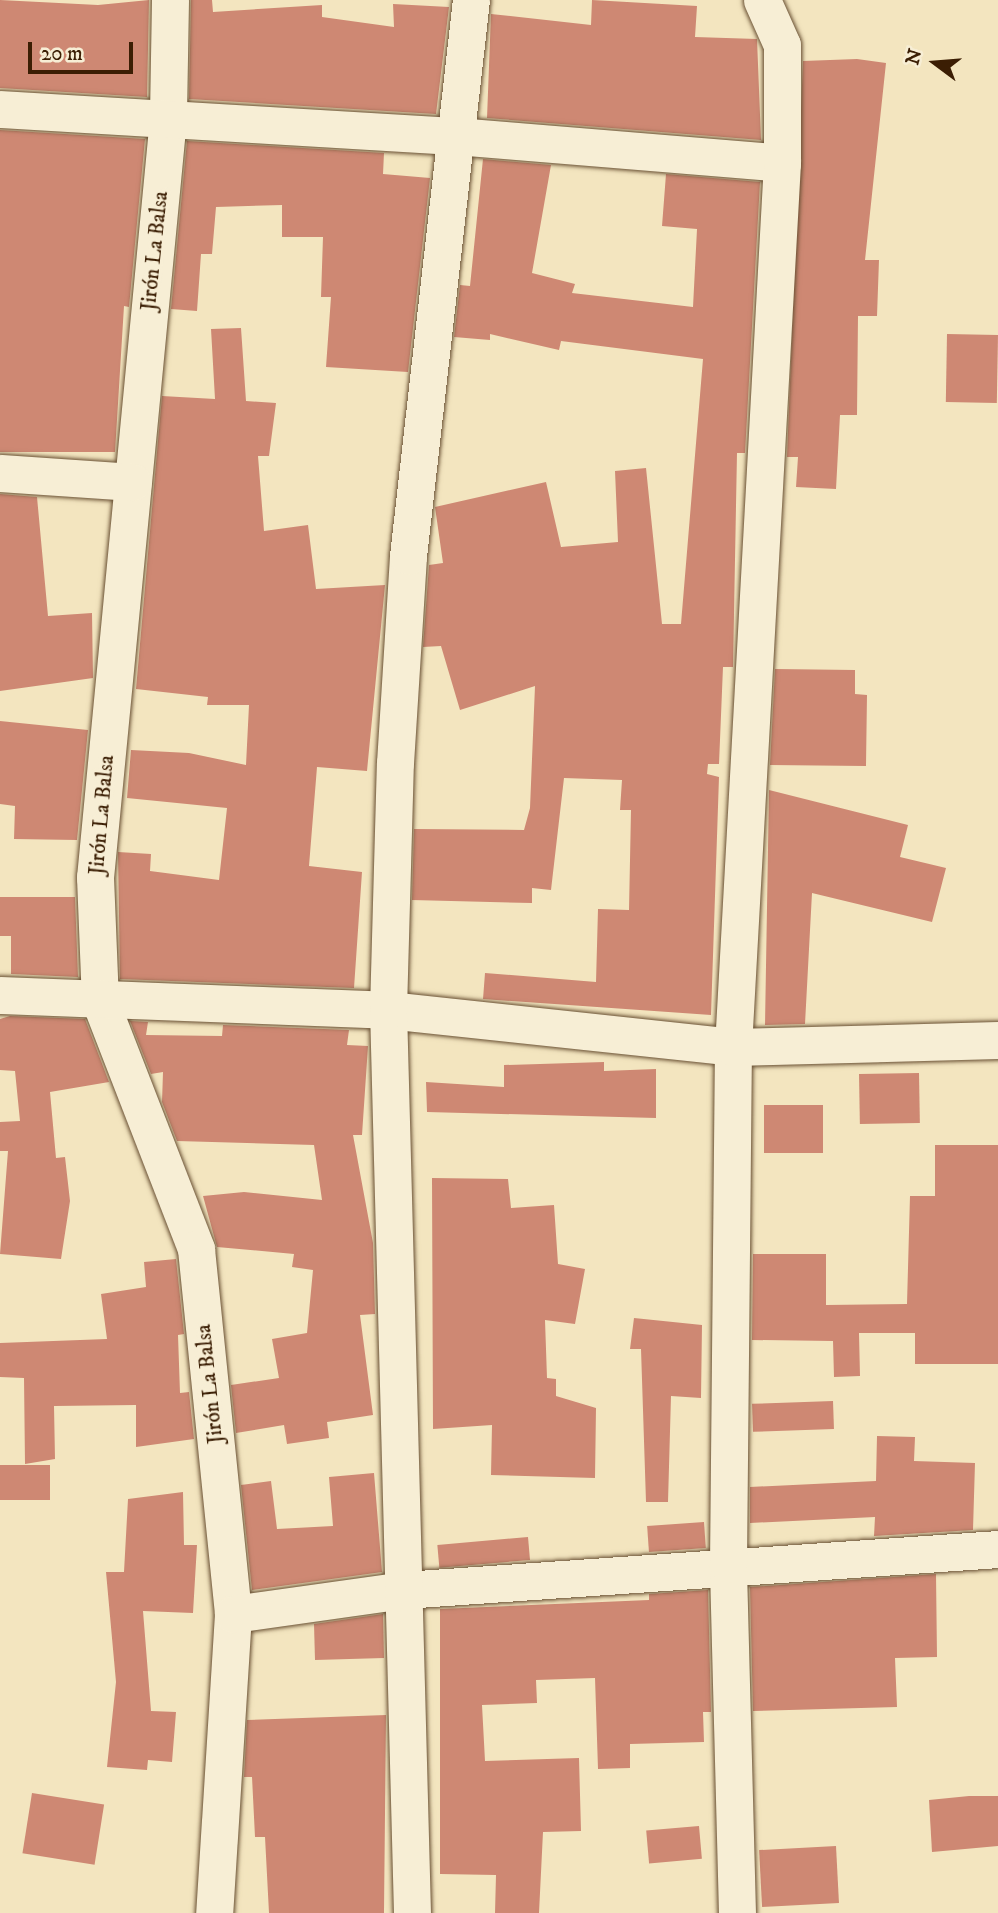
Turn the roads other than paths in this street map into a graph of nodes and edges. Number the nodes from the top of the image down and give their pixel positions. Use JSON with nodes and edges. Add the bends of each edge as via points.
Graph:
{"nodes":[{"id":1,"x":170,"y":0,"type":"edge"},
{"id":2,"x":471,"y":0,"type":"edge"},
{"id":3,"x":762,"y":0,"type":"edge"},
{"id":4,"x":0,"y":109,"type":"edge"},
{"id":5,"x":168,"y":118,"type":"junction"},
{"id":6,"x":456,"y":136,"type":"junction"},
{"id":7,"x":782,"y":163,"type":"junction"},
{"id":8,"x":0,"y":473,"type":"edge"},
{"id":9,"x":133,"y":482,"type":"junction"},
{"id":10,"x":0,"y":995,"type":"edge"},
{"id":11,"x":100,"y":1001,"type":"junction"},
{"id":12,"x":388,"y":1010,"type":"junction"},
{"id":13,"x":998,"y":1040,"type":"edge"},
{"id":14,"x":733,"y":1047,"type":"junction"},
{"id":15,"x":998,"y":1549,"type":"edge"},
{"id":16,"x":728,"y":1564,"type":"junction"},
{"id":17,"x":403,"y":1590,"type":"junction"},
{"id":18,"x":233,"y":1614,"type":"junction"},
{"id":19,"x":214,"y":1913,"type":"edge"},
{"id":20,"x":412,"y":1913,"type":"edge"},
{"id":21,"x":737,"y":1913,"type":"edge"}],
"edges":[{"from":1,"to":5,"type":"street","name":"Jirón La Balsa"},
{"from":2,"to":6,"type":"street"},
{"from":3,"to":7,"type":"street","via":[[782,45]]},
{"from":4,"to":5,"type":"street"},
{"from":5,"to":6,"type":"street"},
{"from":5,"to":9,"type":"street","name":"Jirón La Balsa"},
{"from":6,"to":7,"type":"street"},
{"from":6,"to":12,"type":"street","via":[[408,556]]},
{"from":7,"to":14,"type":"street"},
{"from":8,"to":9,"type":"street"},
{"from":9,"to":11,"type":"street","name":"Jirón La Balsa","via":[[95,877]]},
{"from":10,"to":11,"type":"street"},
{"from":11,"to":12,"type":"street"},
{"from":11,"to":18,"type":"street","name":"Jirón La Balsa","via":[[196,1249]]},
{"from":12,"to":14,"type":"street"},
{"from":12,"to":17,"type":"street"},
{"from":13,"to":14,"type":"street"},
{"from":14,"to":16,"type":"street"},
{"from":15,"to":16,"type":"street"},
{"from":16,"to":17,"type":"street"},
{"from":16,"to":21,"type":"street"},
{"from":17,"to":18,"type":"street"},
{"from":17,"to":20,"type":"street"},
{"from":18,"to":19,"type":"street","name":"Jirón La Balsa"}]}
